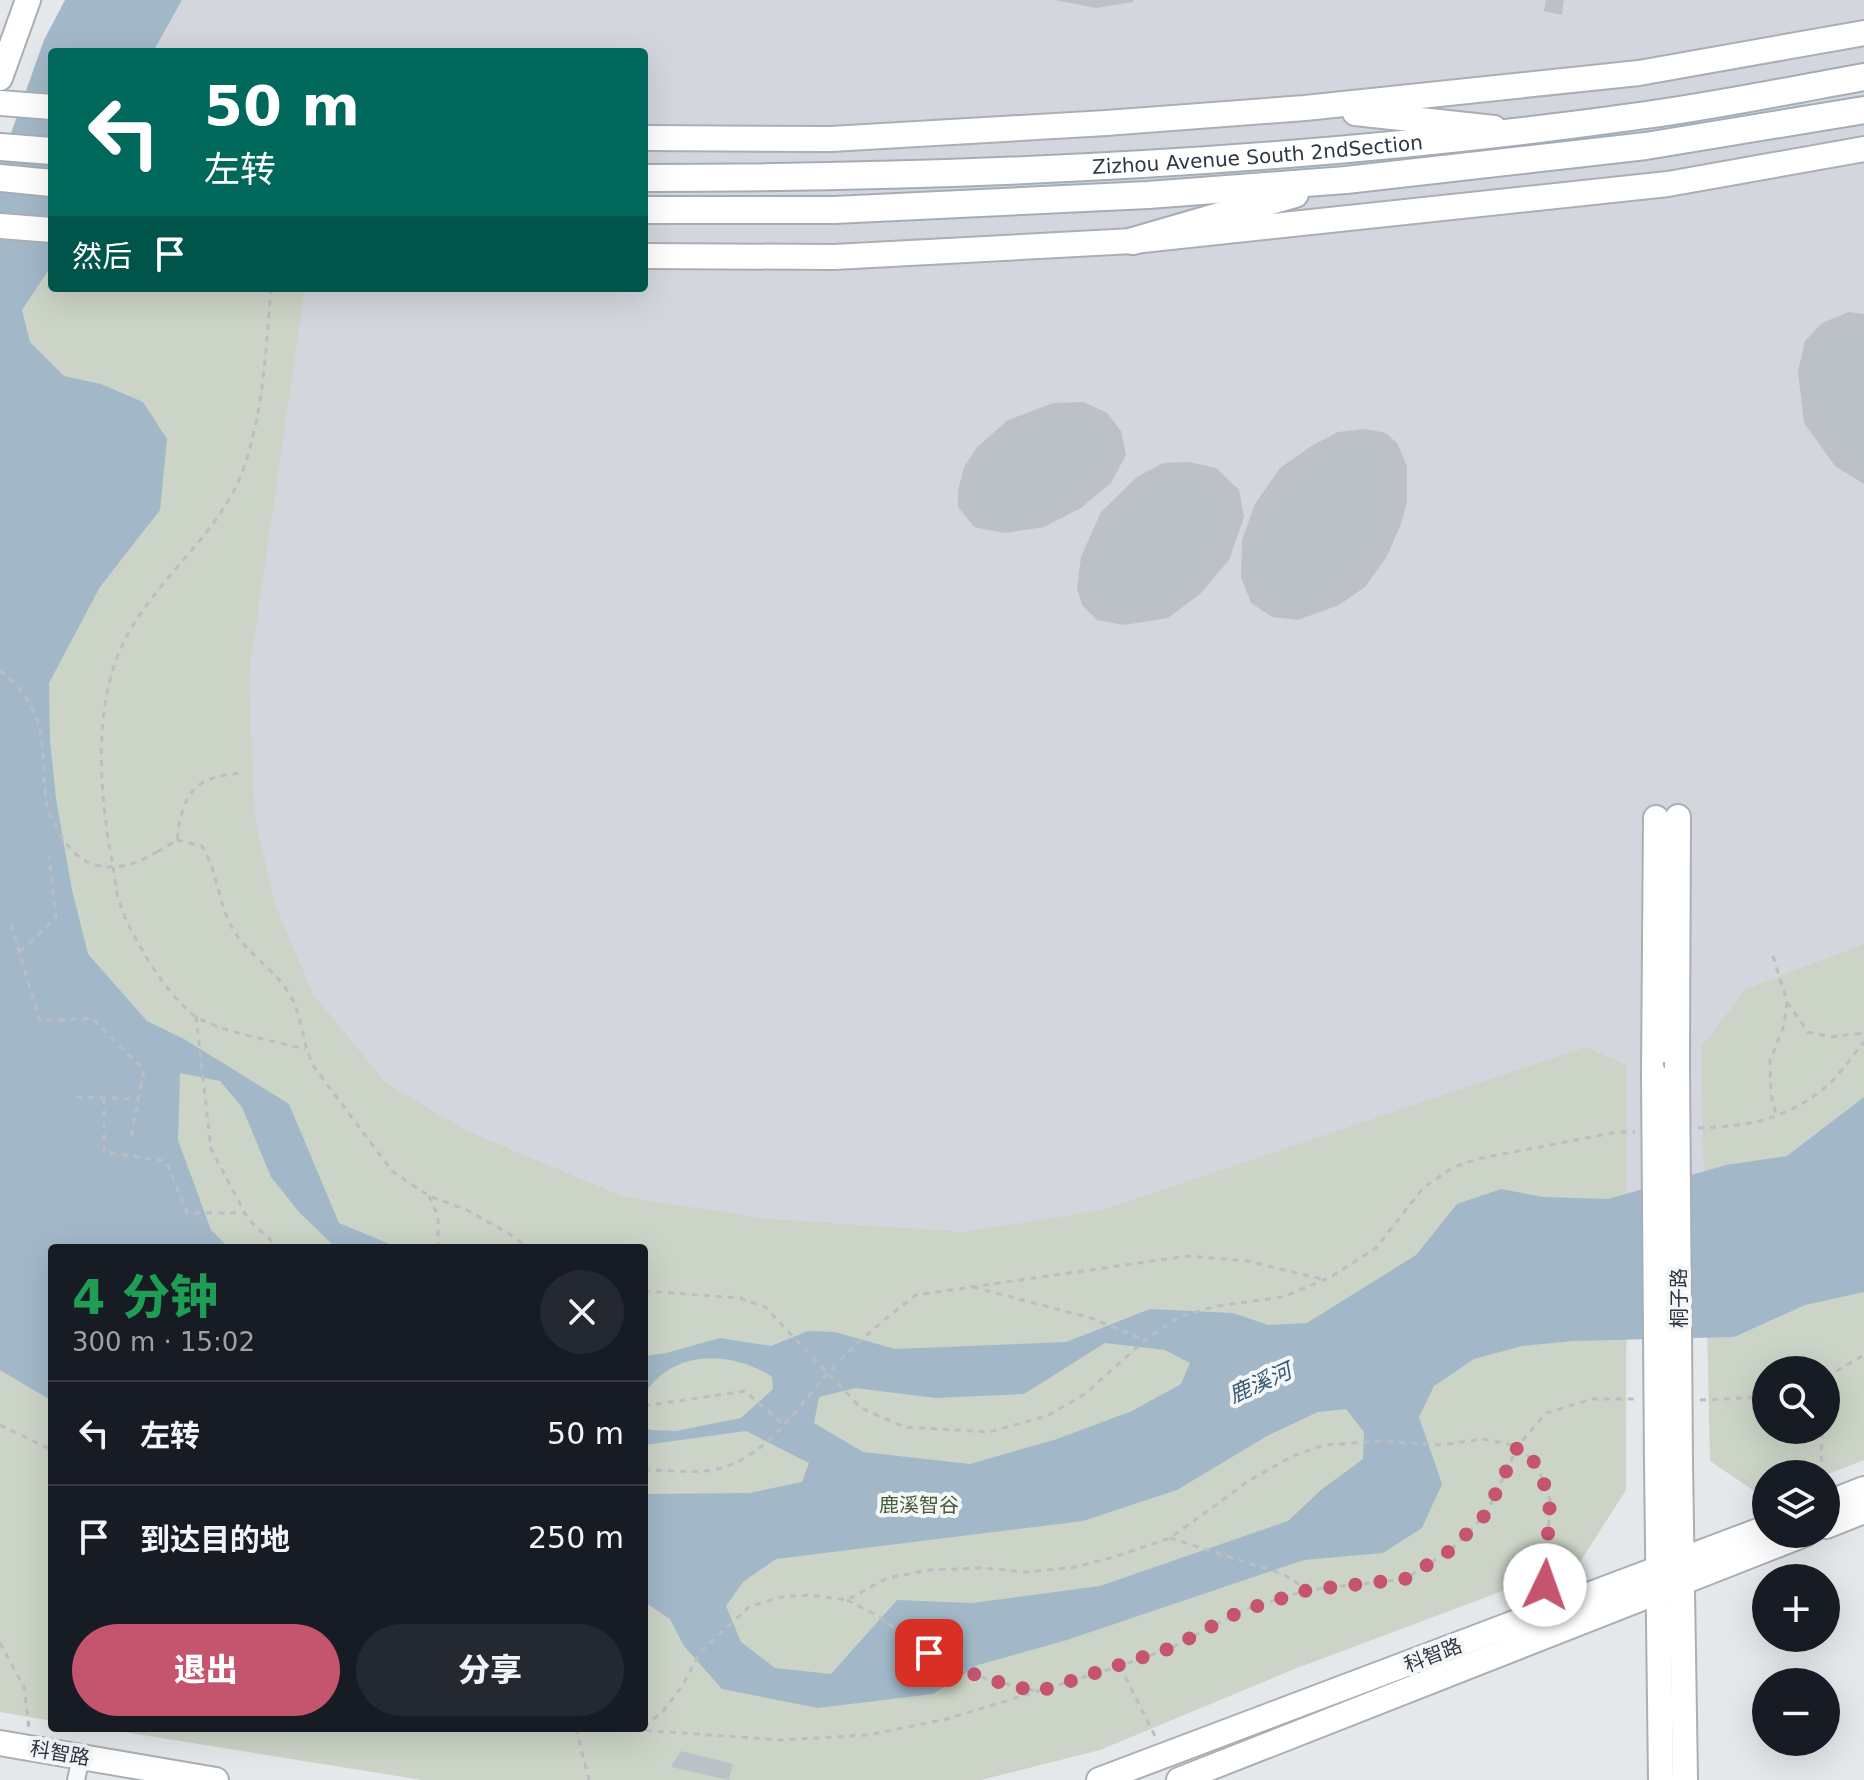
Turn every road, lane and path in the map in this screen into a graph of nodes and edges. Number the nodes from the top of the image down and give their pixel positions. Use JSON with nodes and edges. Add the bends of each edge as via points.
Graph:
{"nodes":[{"id":1,"x":28,"y":0,"type":"edge"},
{"id":2,"x":1864,"y":33,"type":"edge"},
{"id":3,"x":1864,"y":77,"type":"edge"},
{"id":4,"x":0,"y":78,"type":"edge"},
{"id":5,"x":0,"y":103,"type":"edge"},
{"id":6,"x":48,"y":107,"type":"edge"},
{"id":7,"x":1305,"y":108,"type":"junction"},
{"id":8,"x":1864,"y":110,"type":"edge"},
{"id":9,"x":1516,"y":130,"type":"junction"},
{"id":10,"x":648,"y":138,"type":"edge"},
{"id":11,"x":0,"y":147,"type":"edge"},
{"id":12,"x":1864,"y":149,"type":"edge"},
{"id":13,"x":48,"y":151,"type":"edge"},
{"id":14,"x":0,"y":178,"type":"edge"},
{"id":15,"x":648,"y":178,"type":"edge"},
{"id":16,"x":1346,"y":180,"type":"junction"},
{"id":17,"x":48,"y":183,"type":"edge"},
{"id":18,"x":648,"y":210,"type":"edge"},
{"id":19,"x":0,"y":226,"type":"edge"},
{"id":20,"x":48,"y":230,"type":"edge"},
{"id":21,"x":1133,"y":241,"type":"junction"},
{"id":22,"x":648,"y":256,"type":"edge"},
{"id":23,"x":271,"y":292,"type":"edge"},
{"id":24,"x":0,"y":671,"type":"edge"},
{"id":25,"x":242,"y":773,"type":"dead end"},
{"id":26,"x":177,"y":840,"type":"junction"},
{"id":27,"x":49,"y":856,"type":"dead end"},
{"id":28,"x":11,"y":924,"type":"dead end"},
{"id":29,"x":19,"y":952,"type":"junction"},
{"id":30,"x":1773,"y":956,"type":"dead end"},
{"id":31,"x":1787,"y":1002,"type":"junction"},
{"id":32,"x":196,"y":1016,"type":"junction"},
{"id":33,"x":1864,"y":1033,"type":"edge"},
{"id":34,"x":1864,"y":1042,"type":"edge"},
{"id":35,"x":305,"y":1049,"type":"junction"},
{"id":36,"x":76,"y":1097,"type":"dead end"},
{"id":37,"x":104,"y":1098,"type":"junction"},
{"id":38,"x":138,"y":1099,"type":"junction"},
{"id":39,"x":1777,"y":1118,"type":"junction"},
{"id":40,"x":1688,"y":1129,"type":"dead end"},
{"id":41,"x":1646,"y":1131,"type":"dead end"},
{"id":42,"x":131,"y":1137,"type":"dead end"},
{"id":43,"x":429,"y":1196,"type":"junction"},
{"id":44,"x":245,"y":1213,"type":"junction"},
{"id":45,"x":275,"y":1244,"type":"edge"},
{"id":46,"x":438,"y":1244,"type":"edge"},
{"id":47,"x":523,"y":1244,"type":"edge"},
{"id":48,"x":1325,"y":1279,"type":"junction"},
{"id":49,"x":970,"y":1286,"type":"junction"},
{"id":50,"x":648,"y":1291,"type":"edge"},
{"id":51,"x":1145,"y":1340,"type":"junction"},
{"id":52,"x":1864,"y":1355,"type":"edge"},
{"id":53,"x":1840,"y":1369,"type":"edge"},
{"id":54,"x":828,"y":1373,"type":"junction"},
{"id":55,"x":1752,"y":1398,"type":"edge"},
{"id":56,"x":1647,"y":1399,"type":"dead end"},
{"id":57,"x":1693,"y":1400,"type":"dead end"},
{"id":58,"x":648,"y":1405,"type":"edge"},
{"id":59,"x":0,"y":1425,"type":"edge"},
{"id":60,"x":784,"y":1425,"type":"junction"},
{"id":61,"x":1518,"y":1446,"type":"junction"},
{"id":62,"x":48,"y":1448,"type":"edge"},
{"id":63,"x":1668,"y":1464,"type":"junction"},
{"id":64,"x":648,"y":1470,"type":"edge"},
{"id":65,"x":1864,"y":1489,"type":"edge"},
{"id":66,"x":1840,"y":1498,"type":"edge"},
{"id":67,"x":1864,"y":1511,"type":"edge"},
{"id":68,"x":1840,"y":1520,"type":"edge"},
{"id":69,"x":1752,"y":1535,"type":"edge"},
{"id":70,"x":1170,"y":1538,"type":"junction"},
{"id":71,"x":1760,"y":1548,"type":"edge"},
{"id":72,"x":1671,"y":1576,"type":"junction"},
{"id":73,"x":1308,"y":1590,"type":"junction"},
{"id":74,"x":847,"y":1600,"type":"junction"},
{"id":75,"x":1544,"y":1613,"type":"junction"},
{"id":76,"x":0,"y":1643,"type":"edge"},
{"id":77,"x":1120,"y":1666,"type":"junction"},
{"id":78,"x":1037,"y":1692,"type":"junction"},
{"id":79,"x":648,"y":1724,"type":"edge"},
{"id":80,"x":648,"y":1729,"type":"edge"},
{"id":81,"x":577,"y":1732,"type":"edge"},
{"id":82,"x":0,"y":1743,"type":"edge"},
{"id":83,"x":31,"y":1748,"type":"junction"},
{"id":84,"x":1164,"y":1755,"type":"junction"},
{"id":85,"x":0,"y":1760,"type":"edge"},
{"id":86,"x":78,"y":1770,"type":"edge"},
{"id":87,"x":114,"y":1780,"type":"edge"},
{"id":88,"x":216,"y":1780,"type":"edge"},
{"id":89,"x":589,"y":1780,"type":"edge"},
{"id":90,"x":1099,"y":1780,"type":"edge"},
{"id":91,"x":1179,"y":1780,"type":"edge"},
{"id":92,"x":1661,"y":1780,"type":"edge"},
{"id":93,"x":1685,"y":1780,"type":"edge"}],
"edges":[{"from":1,"to":4,"type":"main road"},
{"from":2,"to":7,"type":"main road","via":[[1639,73]]},
{"from":3,"to":9,"type":"main road","name":"Zizhou Avenue South 2ndSection","via":[[1660,113]]},
{"from":5,"to":6,"type":"main road"},
{"from":7,"to":9,"type":"main road"},
{"from":7,"to":10,"type":"main road","via":[[831,139]]},
{"from":8,"to":16,"type":"main road","name":"Zizhou Avenue South 2ndSection","via":[[1646,146]]},
{"from":9,"to":15,"type":"main road","name":"Zizhou Avenue South 2ndSection","via":[[1175,162],[838,178]]},
{"from":11,"to":13,"type":"main road"},
{"from":12,"to":21,"type":"main road","via":[[1668,184]]},
{"from":14,"to":17,"type":"main road"},
{"from":16,"to":18,"type":"main road","name":"Zizhou Avenue South 2ndSection","via":[[834,210]]},
{"from":16,"to":21,"type":"main road"},
{"from":19,"to":20,"type":"main road"},
{"from":21,"to":22,"type":"main road","via":[[834,257]]},
{"from":23,"to":32,"type":"path","via":[[262,386],[246,462],[227,504],[122,646],[106,700],[102,779],[120,907],[153,970]]},
{"from":24,"to":26,"type":"path","bridge":true,"via":[[17,684],[36,716],[48,812],[67,846],[89,863],[108,868],[137,864]]},
{"from":25,"to":26,"type":"path","via":[[201,781],[180,810]]},
{"from":26,"to":35,"type":"path","via":[[202,846],[232,929],[291,995]]},
{"from":27,"to":29,"type":"path","via":[[56,917]]},
{"from":28,"to":29,"type":"path"},
{"from":29,"to":38,"type":"path","via":[[40,1021],[92,1018],[144,1070]]},
{"from":30,"to":31,"type":"path"},
{"from":31,"to":33,"type":"path","via":[[1808,1032],[1831,1037]]},
{"from":31,"to":39,"type":"path","via":[[1770,1061]]},
{"from":32,"to":35,"type":"path"},
{"from":32,"to":44,"type":"path","via":[[211,1149]]},
{"from":34,"to":39,"type":"path","via":[[1824,1088]]},
{"from":35,"to":43,"type":"path","via":[[392,1171]]},
{"from":36,"to":37,"type":"path"},
{"from":37,"to":38,"type":"path"},
{"from":37,"to":44,"type":"path","via":[[104,1152],[166,1161],[187,1213]]},
{"from":38,"to":42,"type":"path"},
{"from":39,"to":40,"type":"path"},
{"from":41,"to":48,"type":"path","via":[[1617,1132],[1452,1168],[1423,1188],[1376,1248]]},
{"from":43,"to":46,"type":"path","via":[[438,1216]]},
{"from":43,"to":47,"type":"path","via":[[467,1210]]},
{"from":44,"to":45,"type":"path"},
{"from":48,"to":49,"type":"path","via":[[1247,1261],[1187,1256]]},
{"from":48,"to":51,"type":"path","via":[[1283,1297],[1179,1317]]},
{"from":49,"to":51,"type":"path","via":[[1091,1318]]},
{"from":49,"to":54,"type":"path","via":[[916,1295]]},
{"from":50,"to":54,"type":"path","via":[[740,1298],[765,1307]]},
{"from":51,"to":54,"type":"path","via":[[1085,1394],[1047,1416],[989,1432],[904,1427],[861,1408]]},
{"from":52,"to":53,"type":"path"},
{"from":54,"to":60,"type":"path"},
{"from":55,"to":57,"type":"path"},
{"from":56,"to":61,"type":"path","via":[[1592,1399],[1546,1413]]},
{"from":58,"to":60,"type":"path","via":[[745,1391]]},
{"from":59,"to":62,"type":"path"},
{"from":60,"to":64,"type":"path","via":[[756,1453],[716,1470]]},
{"from":61,"to":70,"type":"path","via":[[1482,1439],[1442,1445],[1324,1445],[1250,1480]]},
{"from":61,"to":73,"type":"path","via":[[1486,1514],[1451,1550],[1405,1579]]},
{"from":61,"to":75,"type":"path","via":[[1537,1465],[1550,1500]]},
{"from":63,"to":63,"type":"main road","name":"桐子路","bridge":true,"via":[[1677,1062],[1667,817],[1654,1074]]},
{"from":63,"to":72,"type":"main road","name":"桐子路"},
{"from":65,"to":66,"type":"main road"},
{"from":67,"to":68,"type":"main road"},
{"from":69,"to":72,"type":"main road","name":"科智路"},
{"from":70,"to":73,"type":"path","via":[[1283,1574]]},
{"from":70,"to":74,"type":"path","via":[[1075,1567],[1027,1572],[929,1570],[887,1578]]},
{"from":71,"to":72,"type":"main road","name":"科智路"},
{"from":72,"to":75,"type":"main road","name":"科智路"},
{"from":72,"to":91,"type":"main road","name":"科智路"},
{"from":72,"to":92,"type":"main road","name":"桐子路"},
{"from":72,"to":93,"type":"main road","name":"桐子路"},
{"from":73,"to":77,"type":"path","via":[[1241,1611],[1171,1648]]},
{"from":74,"to":78,"type":"path","via":[[946,1664]]},
{"from":74,"to":79,"type":"path","via":[[780,1597],[749,1607],[700,1652],[683,1685]]},
{"from":75,"to":84,"type":"main road","name":"科智路"},
{"from":76,"to":83,"type":"path","via":[[24,1687]]},
{"from":77,"to":78,"type":"path"},
{"from":77,"to":84,"type":"path"},
{"from":78,"to":80,"type":"path","via":[[868,1735],[781,1740]]},
{"from":81,"to":89,"type":"path"},
{"from":82,"to":83,"type":"main road","name":"科智路"},
{"from":83,"to":86,"type":"main road","name":"科智路"},
{"from":84,"to":90,"type":"main road","name":"科智路"},
{"from":85,"to":86,"type":"main road","name":"科智路"},
{"from":86,"to":87,"type":"main road","name":"科智路"},
{"from":86,"to":88,"type":"main road","name":"科智路"}]}
